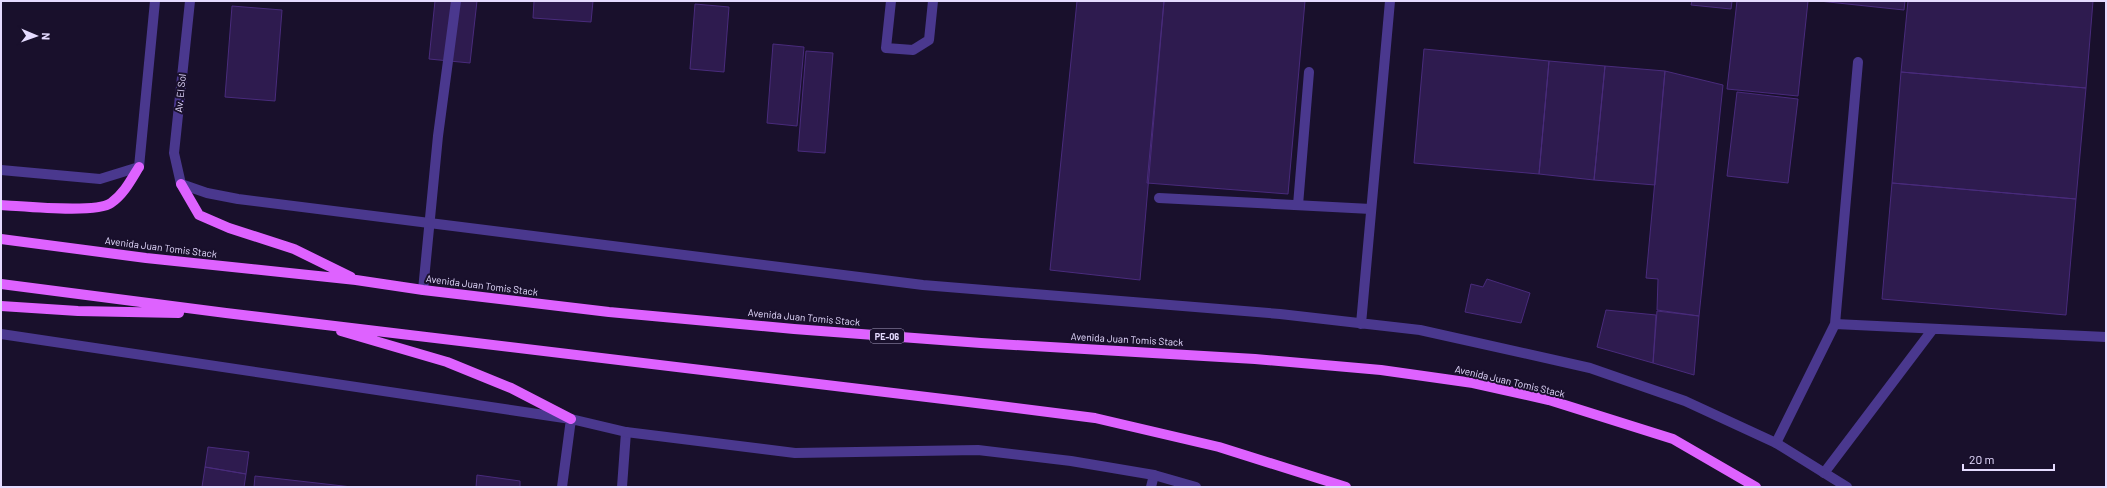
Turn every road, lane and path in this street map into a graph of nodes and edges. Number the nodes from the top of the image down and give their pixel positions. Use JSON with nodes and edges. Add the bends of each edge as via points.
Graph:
{"nodes":[{"id":1,"x":155,"y":1,"type":"edge"},
{"id":2,"x":190,"y":1,"type":"edge"},
{"id":3,"x":456,"y":1,"type":"edge"},
{"id":4,"x":891,"y":1,"type":"edge"},
{"id":5,"x":933,"y":1,"type":"edge"},
{"id":6,"x":1390,"y":1,"type":"edge"},
{"id":7,"x":1858,"y":62,"type":"dead end"},
{"id":8,"x":1309,"y":72,"type":"dead end"},
{"id":9,"x":139,"y":167,"type":"junction"},
{"id":10,"x":1,"y":170,"type":"edge"},
{"id":11,"x":181,"y":184,"type":"junction"},
{"id":12,"x":1159,"y":198,"type":"dead end"},
{"id":13,"x":1,"y":204,"type":"edge"},
{"id":14,"x":1298,"y":205,"type":"junction"},
{"id":15,"x":1371,"y":208,"type":"junction"},
{"id":16,"x":430,"y":223,"type":"junction"},
{"id":17,"x":1,"y":239,"type":"edge"},
{"id":18,"x":356,"y":280,"type":"junction"},
{"id":19,"x":1,"y":284,"type":"edge"},
{"id":20,"x":423,"y":290,"type":"junction"},
{"id":21,"x":1,"y":306,"type":"edge"},
{"id":22,"x":226,"y":313,"type":"junction"},
{"id":23,"x":312,"y":323,"type":"junction"},
{"id":24,"x":1361,"y":324,"type":"junction"},
{"id":25,"x":1835,"y":324,"type":"junction"},
{"id":26,"x":1933,"y":328,"type":"junction"},
{"id":27,"x":1,"y":334,"type":"edge"},
{"id":28,"x":2106,"y":337,"type":"edge"},
{"id":29,"x":571,"y":419,"type":"junction"},
{"id":30,"x":626,"y":432,"type":"junction"},
{"id":31,"x":1776,"y":443,"type":"junction"},
{"id":32,"x":1824,"y":473,"type":"junction"},
{"id":33,"x":1154,"y":475,"type":"junction"},
{"id":34,"x":562,"y":487,"type":"edge"},
{"id":35,"x":622,"y":487,"type":"edge"},
{"id":36,"x":1151,"y":487,"type":"edge"},
{"id":37,"x":1196,"y":487,"type":"edge"},
{"id":38,"x":1346,"y":487,"type":"edge"},
{"id":39,"x":1756,"y":487,"type":"edge"},
{"id":40,"x":1847,"y":487,"type":"edge"}],
"edges":[{"from":1,"to":9,"type":"street"},
{"from":2,"to":11,"type":"street","name":"Av. El Sol","via":[[174,153]]},
{"from":3,"to":16,"type":"street","via":[[438,136]]},
{"from":4,"to":5,"type":"street","via":[[886,48],[913,50],[929,40]]},
{"from":6,"to":15,"type":"street"},
{"from":7,"to":25,"type":"street"},
{"from":8,"to":14,"type":"street"},
{"from":9,"to":10,"type":"street","via":[[100,179]]},
{"from":9,"to":13,"type":"main road","via":[[126,189],[110,204],[79,209]]},
{"from":11,"to":16,"type":"street","via":[[207,193],[238,199]]},
{"from":11,"to":18,"type":"main road","via":[[199,214],[229,228],[294,249]]},
{"from":12,"to":14,"type":"street"},
{"from":14,"to":15,"type":"street"},
{"from":15,"to":24,"type":"street"},
{"from":16,"to":20,"type":"street"},
{"from":16,"to":24,"type":"street","via":[[923,285],[1280,314]]},
{"from":17,"to":18,"type":"main road","name":"Avenida Juan Tomis Stack","number":"PE-06","via":[[146,258]]},
{"from":18,"to":20,"type":"main road","name":"Avenida Juan Tomis Stack","number":"PE-06"},
{"from":19,"to":22,"type":"main road"},
{"from":20,"to":39,"type":"main road","name":"Avenida Juan Tomis Stack","number":"PE-06","via":[[609,312],[794,329],[1255,359],[1381,370],[1473,383],[1549,400],[1673,438]]},
{"from":21,"to":22,"type":"main road","via":[[78,311]]},
{"from":22,"to":23,"type":"main road"},
{"from":23,"to":29,"type":"main road","via":[[447,362],[511,388]]},
{"from":23,"to":38,"type":"main road","via":[[1095,418],[1219,447]]},
{"from":24,"to":31,"type":"street","via":[[1420,330],[1590,368],[1684,401]]},
{"from":25,"to":26,"type":"street"},
{"from":25,"to":31,"type":"street"},
{"from":26,"to":28,"type":"street"},
{"from":26,"to":32,"type":"street"},
{"from":27,"to":29,"type":"street"},
{"from":29,"to":30,"type":"street"},
{"from":29,"to":34,"type":"street"},
{"from":30,"to":33,"type":"street","via":[[795,453],[978,450],[1071,461]]},
{"from":30,"to":35,"type":"street"},
{"from":31,"to":32,"type":"street"},
{"from":32,"to":40,"type":"street"},
{"from":33,"to":36,"type":"street"},
{"from":33,"to":37,"type":"street"}]}
